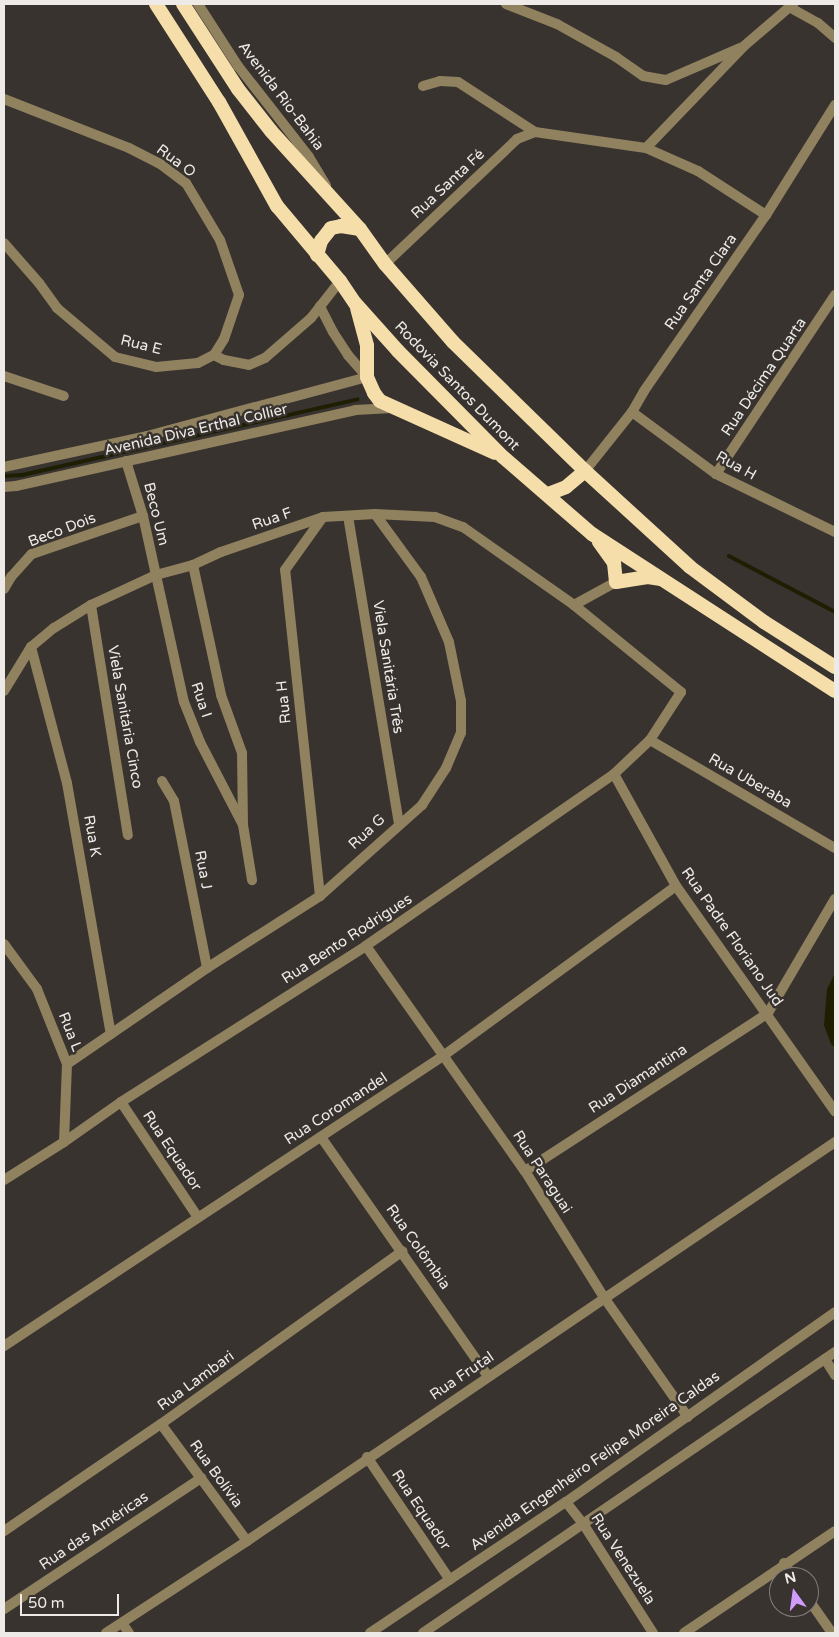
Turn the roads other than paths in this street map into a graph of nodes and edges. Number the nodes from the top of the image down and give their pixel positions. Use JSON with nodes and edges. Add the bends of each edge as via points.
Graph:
{"nodes":[{"id":1,"x":156,"y":4,"type":"edge"},
{"id":2,"x":183,"y":4,"type":"edge"},
{"id":3,"x":198,"y":4,"type":"edge"},
{"id":4,"x":506,"y":4,"type":"edge"},
{"id":5,"x":791,"y":6,"type":"edge"},
{"id":6,"x":835,"y":38,"type":"edge"},
{"id":7,"x":744,"y":46,"type":"junction"},
{"id":8,"x":423,"y":86,"type":"dead end"},
{"id":9,"x":4,"y":99,"type":"edge"},
{"id":10,"x":835,"y":105,"type":"edge"},
{"id":11,"x":535,"y":132,"type":"junction"},
{"id":12,"x":646,"y":148,"type":"junction"},
{"id":13,"x":340,"y":207,"type":"junction"},
{"id":14,"x":766,"y":215,"type":"junction"},
{"id":15,"x":360,"y":229,"type":"junction"},
{"id":16,"x":4,"y":243,"type":"edge"},
{"id":17,"x":318,"y":255,"type":"junction"},
{"id":18,"x":385,"y":264,"type":"junction"},
{"id":19,"x":340,"y":281,"type":"junction"},
{"id":20,"x":835,"y":295,"type":"edge"},
{"id":21,"x":355,"y":303,"type":"junction"},
{"id":22,"x":320,"y":306,"type":"junction"},
{"id":23,"x":214,"y":355,"type":"junction"},
{"id":24,"x":4,"y":376,"type":"edge"},
{"id":25,"x":367,"y":377,"type":"junction"},
{"id":26,"x":64,"y":396,"type":"dead end"},
{"id":27,"x":395,"y":408,"type":"junction"},
{"id":28,"x":632,"y":412,"type":"junction"},
{"id":29,"x":503,"y":457,"type":"junction"},
{"id":30,"x":126,"y":461,"type":"junction"},
{"id":31,"x":4,"y":467,"type":"edge"},
{"id":32,"x":585,"y":471,"type":"junction"},
{"id":33,"x":716,"y":474,"type":"junction"},
{"id":34,"x":4,"y":487,"type":"edge"},
{"id":35,"x":548,"y":494,"type":"junction"},
{"id":36,"x":375,"y":514,"type":"junction"},
{"id":37,"x":143,"y":516,"type":"junction"},
{"id":38,"x":348,"y":516,"type":"junction"},
{"id":39,"x":324,"y":517,"type":"junction"},
{"id":40,"x":835,"y":532,"type":"edge"},
{"id":41,"x":592,"y":534,"type":"junction"},
{"id":42,"x":193,"y":565,"type":"junction"},
{"id":43,"x":156,"y":575,"type":"junction"},
{"id":44,"x":666,"y":580,"type":"junction"},
{"id":45,"x":616,"y":582,"type":"junction"},
{"id":46,"x":4,"y":589,"type":"edge"},
{"id":47,"x":91,"y":605,"type":"junction"},
{"id":48,"x":574,"y":605,"type":"junction"},
{"id":49,"x":31,"y":646,"type":"junction"},
{"id":50,"x":801,"y":646,"type":"junction"},
{"id":51,"x":835,"y":656,"type":"edge"},
{"id":52,"x":835,"y":667,"type":"edge"},
{"id":53,"x":4,"y":691,"type":"edge"},
{"id":54,"x":835,"y":691,"type":"edge"},
{"id":55,"x":681,"y":692,"type":"joint"},
{"id":56,"x":650,"y":740,"type":"junction"},
{"id":57,"x":614,"y":774,"type":"junction"},
{"id":58,"x":162,"y":781,"type":"dead end"},
{"id":59,"x":399,"y":823,"type":"junction"},
{"id":60,"x":243,"y":825,"type":"junction"},
{"id":61,"x":128,"y":835,"type":"dead end"},
{"id":62,"x":835,"y":848,"type":"edge"},
{"id":63,"x":252,"y":880,"type":"dead end"},
{"id":64,"x":676,"y":886,"type":"junction"},
{"id":65,"x":320,"y":896,"type":"junction"},
{"id":66,"x":835,"y":899,"type":"edge"},
{"id":67,"x":4,"y":944,"type":"edge"},
{"id":68,"x":366,"y":946,"type":"junction"},
{"id":69,"x":207,"y":968,"type":"junction"},
{"id":70,"x":768,"y":1013,"type":"junction"},
{"id":71,"x":111,"y":1034,"type":"junction"},
{"id":72,"x":443,"y":1056,"type":"junction"},
{"id":73,"x":67,"y":1064,"type":"junction"},
{"id":74,"x":121,"y":1102,"type":"junction"},
{"id":75,"x":835,"y":1111,"type":"edge"},
{"id":76,"x":321,"y":1137,"type":"junction"},
{"id":77,"x":64,"y":1142,"type":"junction"},
{"id":78,"x":835,"y":1142,"type":"edge"},
{"id":79,"x":525,"y":1171,"type":"junction"},
{"id":80,"x":4,"y":1180,"type":"edge"},
{"id":81,"x":197,"y":1216,"type":"junction"},
{"id":82,"x":403,"y":1251,"type":"junction"},
{"id":83,"x":605,"y":1299,"type":"junction"},
{"id":84,"x":835,"y":1312,"type":"edge"},
{"id":85,"x":4,"y":1346,"type":"edge"},
{"id":86,"x":835,"y":1352,"type":"edge"},
{"id":87,"x":825,"y":1360,"type":"junction"},
{"id":88,"x":835,"y":1375,"type":"edge"},
{"id":89,"x":488,"y":1376,"type":"junction"},
{"id":90,"x":688,"y":1417,"type":"junction"},
{"id":91,"x":162,"y":1424,"type":"junction"},
{"id":92,"x":367,"y":1457,"type":"junction"},
{"id":93,"x":200,"y":1478,"type":"junction"},
{"id":94,"x":566,"y":1502,"type":"junction"},
{"id":95,"x":584,"y":1525,"type":"junction"},
{"id":96,"x":835,"y":1530,"type":"edge"},
{"id":97,"x":4,"y":1531,"type":"edge"},
{"id":98,"x":247,"y":1541,"type":"junction"},
{"id":99,"x":784,"y":1563,"type":"junction"},
{"id":100,"x":787,"y":1567,"type":"edge"},
{"id":101,"x":450,"y":1580,"type":"junction"},
{"id":102,"x":4,"y":1608,"type":"edge"},
{"id":103,"x":819,"y":1614,"type":"edge"},
{"id":104,"x":122,"y":1623,"type":"junction"},
{"id":105,"x":106,"y":1633,"type":"edge"},
{"id":106,"x":129,"y":1633,"type":"edge"},
{"id":107,"x":370,"y":1633,"type":"edge"},
{"id":108,"x":423,"y":1633,"type":"edge"},
{"id":109,"x":653,"y":1633,"type":"edge"},
{"id":110,"x":684,"y":1633,"type":"edge"},
{"id":111,"x":832,"y":1633,"type":"edge"}],
"edges":[{"from":1,"to":17,"type":"highway","name":"Rodovia Santos Dumont","via":[[219,102],[277,206]]},
{"from":2,"to":13,"type":"highway","name":"Rodovia Santos Dumont","via":[[238,89],[271,131]]},
{"from":3,"to":13,"type":"street","name":"Avenida Rio-Bahia","via":[[238,66],[309,157]]},
{"from":4,"to":7,"type":"street","via":[[557,24],[643,76],[666,80]]},
{"from":5,"to":6,"type":"street"},
{"from":5,"to":7,"type":"street"},
{"from":7,"to":12,"type":"street"},
{"from":8,"to":11,"type":"street","via":[[440,81],[458,82]]},
{"from":9,"to":23,"type":"street","name":"Rua O","via":[[129,148],[159,163],[186,183],[220,240],[238,295],[224,339]]},
{"from":10,"to":14,"type":"street","name":"Rua Santa Clara"},
{"from":11,"to":12,"type":"street"},
{"from":11,"to":18,"type":"street","name":"Rua Santa Fé","via":[[517,139]]},
{"from":12,"to":14,"type":"street","via":[[698,171]]},
{"from":13,"to":15,"type":"highway","name":"Rodovia Santos Dumont"},
{"from":14,"to":28,"type":"street","name":"Rua Santa Clara"},
{"from":15,"to":17,"type":"highway","via":[[331,228],[321,242]]},
{"from":15,"to":18,"type":"highway","name":"Rodovia Santos Dumont"},
{"from":16,"to":23,"type":"street","name":"Rua E","via":[[57,308],[115,356],[156,367],[198,363]]},
{"from":17,"to":19,"type":"highway","name":"Rodovia Santos Dumont"},
{"from":18,"to":32,"type":"highway","name":"Rodovia Santos Dumont","via":[[454,342]]},
{"from":19,"to":21,"type":"highway","name":"Rodovia Santos Dumont"},
{"from":19,"to":22,"type":"street"},
{"from":20,"to":33,"type":"street","name":"Rua Décima Quarta"},
{"from":21,"to":25,"type":"highway","via":[[366,338]]},
{"from":21,"to":29,"type":"highway","name":"Rodovia Santos Dumont"},
{"from":22,"to":23,"type":"street","via":[[311,318],[265,358],[249,365]]},
{"from":22,"to":25,"type":"street","via":[[348,355]]},
{"from":24,"to":26,"type":"street"},
{"from":25,"to":27,"type":"highway","via":[[380,401]]},
{"from":25,"to":31,"type":"street","name":"Avenida Diva Erthal Collier","via":[[147,436]]},
{"from":27,"to":29,"type":"highway"},
{"from":27,"to":30,"type":"street","name":"Avenida Diva Erthal Collier","via":[[355,410]]},
{"from":28,"to":32,"type":"street","name":"Rua Santa Clara"},
{"from":28,"to":33,"type":"street","name":"Rua H"},
{"from":29,"to":35,"type":"highway","name":"Rodovia Santos Dumont"},
{"from":30,"to":34,"type":"street","name":"Avenida Diva Erthal Collier"},
{"from":30,"to":37,"type":"street","name":"Beco Um"},
{"from":32,"to":35,"type":"highway","via":[[566,487]]},
{"from":32,"to":50,"type":"highway","name":"Rodovia Santos Dumont","via":[[690,567]]},
{"from":33,"to":40,"type":"street","name":"Rua H"},
{"from":35,"to":41,"type":"highway","name":"Rodovia Santos Dumont"},
{"from":36,"to":38,"type":"street","name":"Rua F"},
{"from":36,"to":48,"type":"street","name":"Rua F","via":[[435,517],[463,527]]},
{"from":36,"to":59,"type":"street","name":"Rua G","via":[[421,577],[449,642],[461,701],[460,733],[446,768],[422,804]]},
{"from":37,"to":43,"type":"street","name":"Beco Um"},
{"from":37,"to":46,"type":"street","name":"Beco Dois","via":[[32,554]]},
{"from":38,"to":39,"type":"street","name":"Rua F"},
{"from":38,"to":59,"type":"street","name":"Viela Sanitária Três"},
{"from":39,"to":42,"type":"street","name":"Rua F","via":[[221,552]]},
{"from":39,"to":65,"type":"street","name":"Rua H","via":[[285,570]]},
{"from":41,"to":44,"type":"highway","name":"Rodovia Santos Dumont"},
{"from":41,"to":45,"type":"highway","via":[[610,556],[616,569]]},
{"from":42,"to":43,"type":"street","name":"Rua F"},
{"from":42,"to":60,"type":"street","via":[[221,695],[242,753]]},
{"from":43,"to":47,"type":"street","name":"Rua F"},
{"from":43,"to":60,"type":"street","name":"Rua I","via":[[184,702],[200,742]]},
{"from":44,"to":45,"type":"highway","via":[[648,577]]},
{"from":44,"to":54,"type":"highway","name":"Rodovia Santos Dumont"},
{"from":45,"to":48,"type":"street"},
{"from":47,"to":49,"type":"street","name":"Rua F"},
{"from":47,"to":61,"type":"street","name":"Viela Sanitária Cinco"},
{"from":48,"to":55,"type":"street","name":"Rua F"},
{"from":49,"to":53,"type":"street","name":"Rua F"},
{"from":49,"to":71,"type":"street","name":"Rua K","via":[[67,783]]},
{"from":50,"to":51,"type":"highway"},
{"from":50,"to":52,"type":"highway","name":"Rodovia Santos Dumont"},
{"from":55,"to":56,"type":"street","name":"Rua Bento Rodrigues"},
{"from":56,"to":57,"type":"street","name":"Rua Bento Rodrigues"},
{"from":56,"to":62,"type":"street","name":"Rua Uberaba"},
{"from":57,"to":64,"type":"street","name":"Rua Padre Floriano Jud"},
{"from":57,"to":68,"type":"street","name":"Rua Bento Rodrigues"},
{"from":58,"to":69,"type":"street","name":"Rua J","via":[[174,801]]},
{"from":59,"to":65,"type":"street","name":"Rua G"},
{"from":60,"to":63,"type":"street"},
{"from":64,"to":70,"type":"street","name":"Rua Padre Floriano Jud"},
{"from":64,"to":72,"type":"street","name":"Rua Coromandel"},
{"from":65,"to":69,"type":"street","name":"Rua G"},
{"from":66,"to":70,"type":"street"},
{"from":67,"to":73,"type":"street","name":"Rua L","via":[[38,989]]},
{"from":68,"to":72,"type":"street","name":"Rua Paraguai"},
{"from":68,"to":74,"type":"street","name":"Rua Bento Rodrigues"},
{"from":69,"to":71,"type":"street","name":"Rua G"},
{"from":70,"to":75,"type":"street","name":"Rua Padre Floriano Jud"},
{"from":70,"to":79,"type":"street","name":"Rua Diamantina"},
{"from":71,"to":73,"type":"street","name":"Rua G"},
{"from":72,"to":76,"type":"street","name":"Rua Coromandel"},
{"from":72,"to":79,"type":"street","name":"Rua Paraguai"},
{"from":73,"to":77,"type":"street","name":"Rua L"},
{"from":74,"to":77,"type":"street","name":"Rua Bento Rodrigues"},
{"from":74,"to":81,"type":"street","name":"Rua Equador"},
{"from":76,"to":81,"type":"street","name":"Rua Coromandel"},
{"from":76,"to":82,"type":"street","name":"Rua Colômbia"},
{"from":77,"to":80,"type":"street","name":"Rua Bento Rodrigues"},
{"from":78,"to":83,"type":"street","name":"Rua Frutal"},
{"from":79,"to":83,"type":"street","name":"Rua Paraguai"},
{"from":81,"to":85,"type":"street","name":"Rua Coromandel"},
{"from":82,"to":89,"type":"street","name":"Rua Colômbia"},
{"from":82,"to":91,"type":"street","name":"Rua Lambari"},
{"from":83,"to":89,"type":"street","name":"Rua Frutal"},
{"from":83,"to":90,"type":"street","name":"Rua Paraguai"},
{"from":84,"to":90,"type":"street","name":"Avenida Engenheiro Felipe Moreira Caldas"},
{"from":86,"to":87,"type":"street"},
{"from":87,"to":88,"type":"street"},
{"from":87,"to":95,"type":"street"},
{"from":89,"to":92,"type":"street","name":"Rua Frutal"},
{"from":90,"to":94,"type":"street","name":"Avenida Engenheiro Felipe Moreira Caldas"},
{"from":91,"to":93,"type":"street","name":"Rua Bolívia"},
{"from":91,"to":97,"type":"street","name":"Rua Lambari"},
{"from":92,"to":98,"type":"street","name":"Rua Frutal"},
{"from":92,"to":101,"type":"street","name":"Rua Equador"},
{"from":93,"to":98,"type":"street","name":"Rua Bolívia"},
{"from":93,"to":102,"type":"street","name":"Rua das Américas"},
{"from":94,"to":95,"type":"street","name":"Rua Venezuela"},
{"from":94,"to":101,"type":"street","name":"Avenida Engenheiro Felipe Moreira Caldas"},
{"from":95,"to":108,"type":"street"},
{"from":95,"to":109,"type":"street","name":"Rua Venezuela"},
{"from":96,"to":99,"type":"street"},
{"from":98,"to":104,"type":"street","name":"Rua Frutal"},
{"from":99,"to":100,"type":"street"},
{"from":99,"to":110,"type":"street"},
{"from":101,"to":107,"type":"street","name":"Avenida Engenheiro Felipe Moreira Caldas"},
{"from":103,"to":111,"type":"street"},
{"from":104,"to":105,"type":"street","name":"Rua Frutal"},
{"from":104,"to":106,"type":"street"}]}
